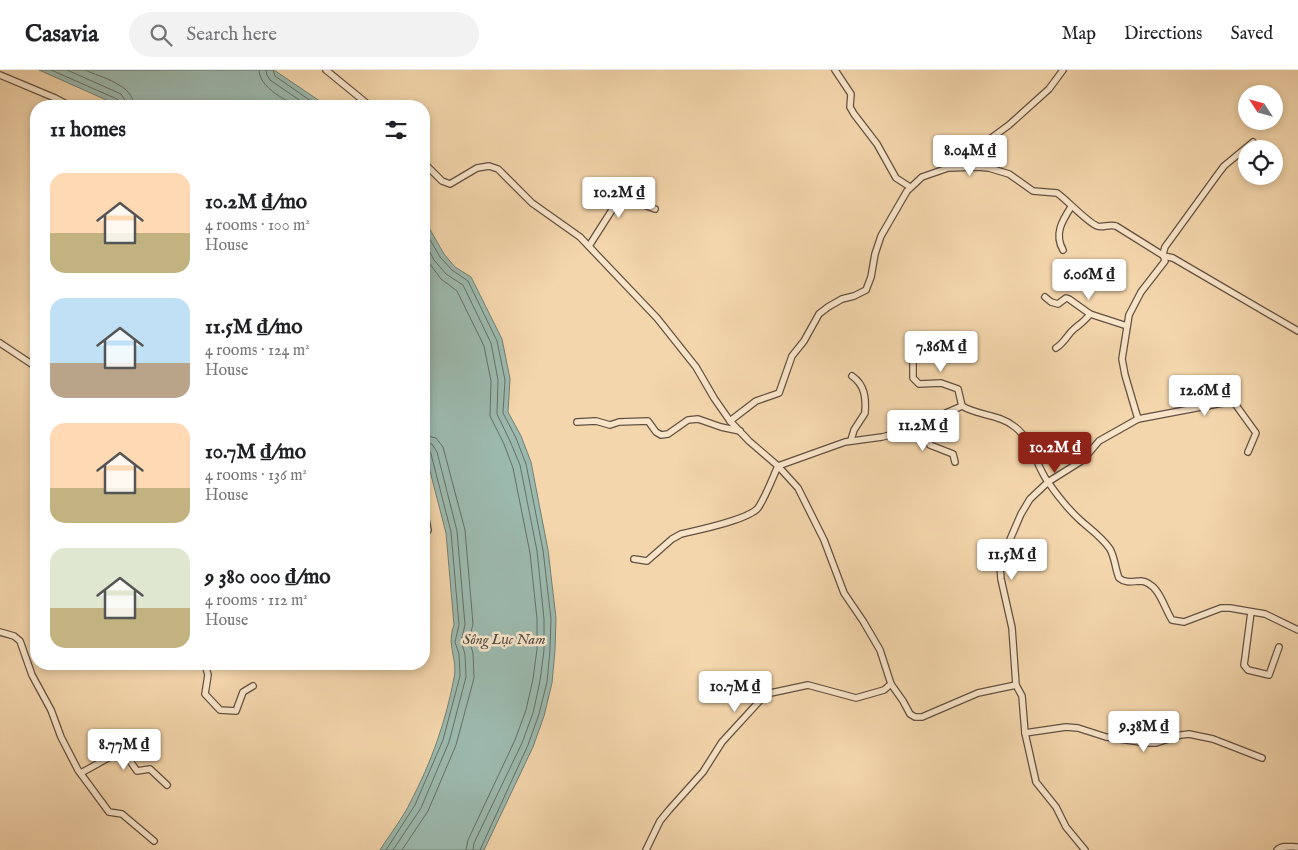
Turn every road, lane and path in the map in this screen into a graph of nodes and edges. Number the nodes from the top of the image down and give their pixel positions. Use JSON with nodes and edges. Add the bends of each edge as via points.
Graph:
{"nodes":[{"id":1,"x":326,"y":70,"type":"edge"},
{"id":2,"x":836,"y":70,"type":"edge"},
{"id":3,"x":1063,"y":70,"type":"edge"},
{"id":4,"x":0,"y":75,"type":"edge"},
{"id":5,"x":59,"y":100,"type":"edge"},
{"id":6,"x":363,"y":100,"type":"edge"},
{"id":7,"x":1238,"y":154,"type":"edge"},
{"id":8,"x":978,"y":167,"type":"junction"},
{"id":9,"x":430,"y":169,"type":"edge"},
{"id":10,"x":910,"y":187,"type":"junction"},
{"id":11,"x":1071,"y":206,"type":"junction"},
{"id":12,"x":655,"y":210,"type":"dead end"},
{"id":13,"x":589,"y":246,"type":"junction"},
{"id":14,"x":1063,"y":250,"type":"dead end"},
{"id":15,"x":1164,"y":256,"type":"junction"},
{"id":16,"x":1045,"y":297,"type":"dead end"},
{"id":17,"x":1090,"y":314,"type":"junction"},
{"id":18,"x":1126,"y":326,"type":"junction"},
{"id":19,"x":1298,"y":331,"type":"edge"},
{"id":20,"x":922,"y":339,"type":"dead end"},
{"id":21,"x":0,"y":343,"type":"edge"},
{"id":22,"x":1056,"y":348,"type":"dead end"},
{"id":23,"x":30,"y":363,"type":"edge"},
{"id":24,"x":852,"y":376,"type":"dead end"},
{"id":25,"x":962,"y":406,"type":"junction"},
{"id":26,"x":1138,"y":419,"type":"junction"},
{"id":27,"x":730,"y":421,"type":"junction"},
{"id":28,"x":577,"y":422,"type":"dead end"},
{"id":29,"x":922,"y":424,"type":"junction"},
{"id":30,"x":740,"y":431,"type":"junction"},
{"id":31,"x":851,"y":440,"type":"junction"},
{"id":32,"x":1248,"y":452,"type":"dead end"},
{"id":33,"x":955,"y":462,"type":"dead end"},
{"id":34,"x":778,"y":466,"type":"junction"},
{"id":35,"x":1048,"y":482,"type":"junction"},
{"id":36,"x":634,"y":559,"type":"dead end"},
{"id":37,"x":1251,"y":612,"type":"junction"},
{"id":38,"x":1298,"y":630,"type":"edge"},
{"id":39,"x":0,"y":632,"type":"edge"},
{"id":40,"x":1279,"y":647,"type":"dead end"},
{"id":41,"x":30,"y":669,"type":"edge"},
{"id":42,"x":30,"y":670,"type":"edge"},
{"id":43,"x":207,"y":670,"type":"edge"},
{"id":44,"x":891,"y":684,"type":"junction"},
{"id":45,"x":1016,"y":685,"type":"junction"},
{"id":46,"x":253,"y":686,"type":"dead end"},
{"id":47,"x":1025,"y":733,"type":"junction"},
{"id":48,"x":1262,"y":758,"type":"dead end"},
{"id":49,"x":80,"y":773,"type":"junction"},
{"id":50,"x":167,"y":785,"type":"dead end"},
{"id":51,"x":154,"y":841,"type":"dead end"},
{"id":52,"x":1298,"y":847,"type":"edge"},
{"id":53,"x":646,"y":850,"type":"edge"},
{"id":54,"x":1085,"y":850,"type":"edge"},
{"id":55,"x":1277,"y":850,"type":"edge"}],
"edges":[{"from":1,"to":6,"type":"street"},
{"from":2,"to":10,"type":"street","via":[[851,94],[850,107],[854,114],[877,144],[896,178]]},
{"from":3,"to":8,"type":"street","via":[[1049,89],[975,150]]},
{"from":4,"to":5,"type":"street"},
{"from":7,"to":15,"type":"street","via":[[1224,166],[1165,247]]},
{"from":8,"to":10,"type":"street","via":[[948,168],[922,176]]},
{"from":8,"to":11,"type":"street","via":[[1009,174],[1033,191],[1057,193]]},
{"from":9,"to":13,"type":"street","via":[[442,182],[450,184],[477,168],[498,168],[532,203]]},
{"from":10,"to":27,"type":"street","via":[[881,236],[866,290],[823,310],[792,356],[779,392],[756,401]]},
{"from":11,"to":14,"type":"street","via":[[1058,236]]},
{"from":11,"to":15,"type":"street","via":[[1096,226],[1116,226]]},
{"from":12,"to":13,"type":"street","via":[[625,198],[619,199]]},
{"from":13,"to":27,"type":"street","via":[[657,318],[696,368]]},
{"from":15,"to":18,"type":"street","via":[[1163,264],[1134,304]]},
{"from":15,"to":19,"type":"street","via":[[1174,258]]},
{"from":16,"to":17,"type":"street","via":[[1058,304],[1066,298]]},
{"from":17,"to":18,"type":"street"},
{"from":17,"to":22,"type":"street"},
{"from":18,"to":26,"type":"street","via":[[1122,359]]},
{"from":20,"to":25,"type":"street","via":[[913,361],[913,378],[922,384],[941,383],[955,387],[960,392]]},
{"from":21,"to":23,"type":"street"},
{"from":24,"to":31,"type":"street","via":[[862,386],[866,413]]},
{"from":25,"to":29,"type":"street"},
{"from":25,"to":35,"type":"street","via":[[974,413],[1003,419],[1016,428],[1026,438]]},
{"from":26,"to":32,"type":"street","via":[[1234,401],[1256,432]]},
{"from":26,"to":35,"type":"street","via":[[1099,441],[1082,460]]},
{"from":27,"to":30,"type":"street"},
{"from":28,"to":30,"type":"street","via":[[610,425],[648,420],[661,435],[668,434],[688,420],[698,419]]},
{"from":29,"to":31,"type":"street","via":[[882,437]]},
{"from":29,"to":33,"type":"street","via":[[930,445],[953,454]]},
{"from":30,"to":34,"type":"street"},
{"from":31,"to":34,"type":"street"},
{"from":34,"to":36,"type":"street","via":[[756,510],[738,519],[681,534],[647,561]]},
{"from":34,"to":44,"type":"street","via":[[808,507],[844,594],[880,650]]},
{"from":35,"to":37,"type":"street","via":[[1078,518],[1110,548],[1119,578],[1126,582],[1149,584],[1172,620],[1184,622],[1226,608]]},
{"from":35,"to":45,"type":"street","via":[[1024,508],[1000,567],[1012,628]]},
{"from":37,"to":38,"type":"street","via":[[1261,612]]},
{"from":37,"to":40,"type":"street","via":[[1244,658],[1248,670],[1269,675]]},
{"from":39,"to":41,"type":"street","via":[[20,641]]},
{"from":42,"to":49,"type":"street"},
{"from":43,"to":46,"type":"street","via":[[206,696],[220,710],[236,710],[243,692]]},
{"from":44,"to":45,"type":"street","via":[[910,714],[918,718],[978,693]]},
{"from":44,"to":53,"type":"street","via":[[884,690],[856,698],[808,685],[766,694],[722,742],[703,772],[660,821]]},
{"from":45,"to":47,"type":"street","via":[[1023,701]]},
{"from":47,"to":48,"type":"street","via":[[1066,727],[1147,743],[1190,734],[1213,739]]},
{"from":47,"to":54,"type":"street","via":[[1036,782]]},
{"from":49,"to":50,"type":"street","via":[[116,753],[130,761],[137,771],[150,769]]},
{"from":49,"to":51,"type":"street","via":[[110,812],[122,814]]},
{"from":52,"to":55,"type":"street","via":[[1284,846]]}]}
